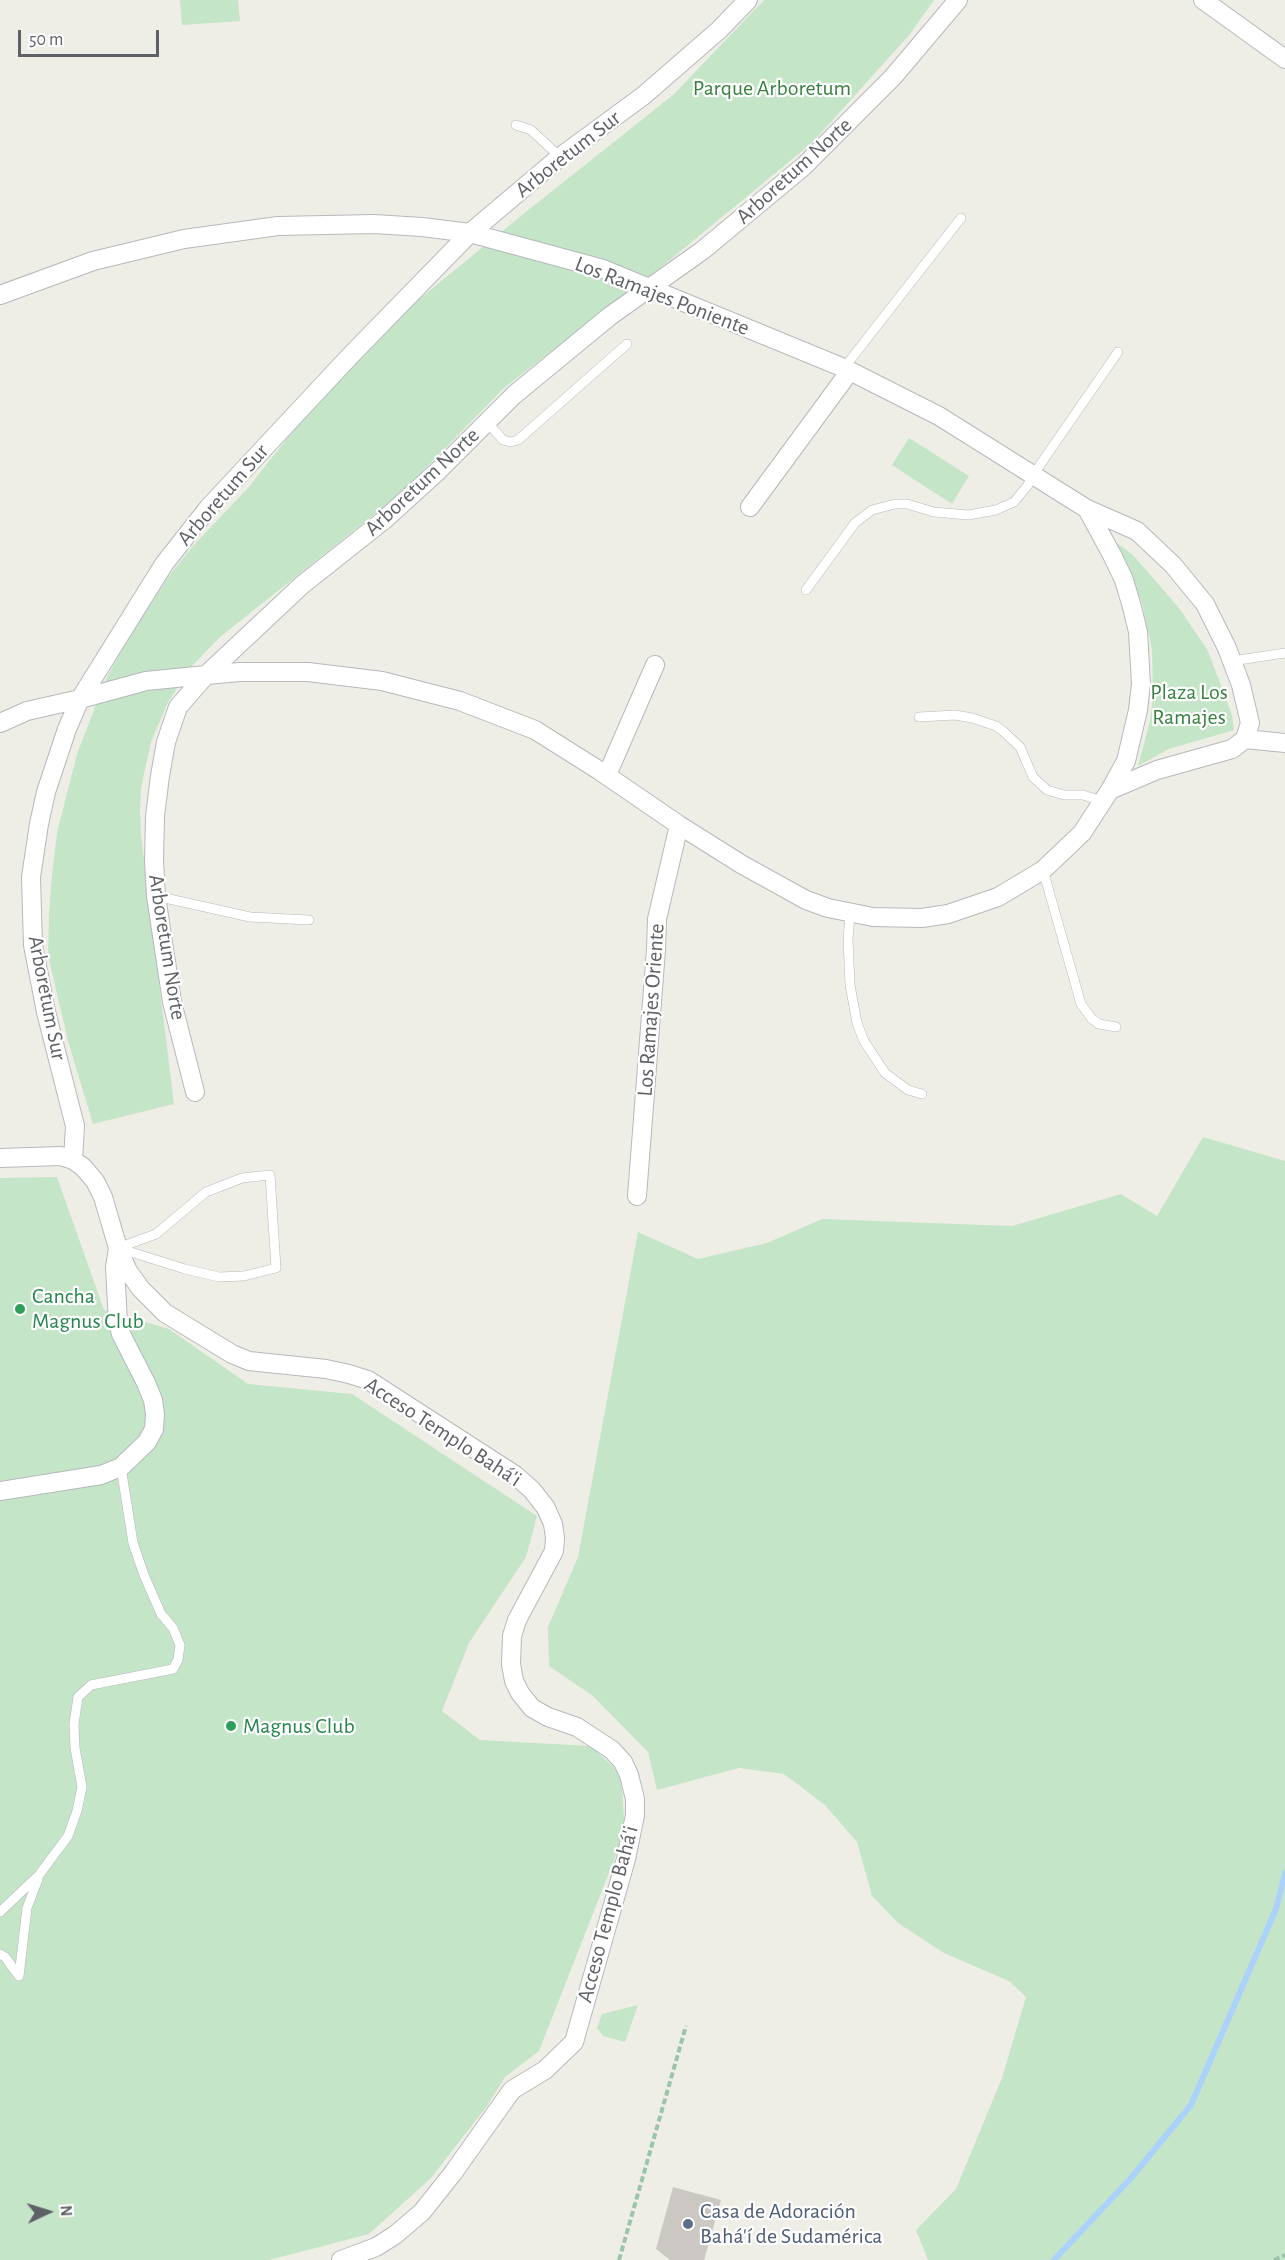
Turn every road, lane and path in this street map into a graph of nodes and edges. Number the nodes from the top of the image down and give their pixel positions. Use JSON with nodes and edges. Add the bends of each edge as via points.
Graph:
{"nodes":[{"id":1,"x":748,"y":0,"type":"edge"},
{"id":2,"x":958,"y":0,"type":"edge"},
{"id":3,"x":1203,"y":0,"type":"edge"},
{"id":4,"x":1285,"y":58,"type":"edge"},
{"id":5,"x":516,"y":125,"type":"dead end"},
{"id":6,"x":560,"y":158,"type":"junction"},
{"id":7,"x":961,"y":218,"type":"dead end"},
{"id":8,"x":470,"y":233,"type":"junction"},
{"id":9,"x":650,"y":288,"type":"junction"},
{"id":10,"x":0,"y":295,"type":"edge"},
{"id":11,"x":627,"y":344,"type":"dead end"},
{"id":12,"x":1118,"y":352,"type":"dead end"},
{"id":13,"x":847,"y":370,"type":"junction"},
{"id":14,"x":487,"y":422,"type":"junction"},
{"id":15,"x":1033,"y":475,"type":"junction"},
{"id":16,"x":750,"y":507,"type":"dead end"},
{"id":17,"x":1087,"y":509,"type":"junction"},
{"id":18,"x":806,"y":590,"type":"dead end"},
{"id":19,"x":1285,"y":653,"type":"edge"},
{"id":20,"x":1232,"y":661,"type":"junction"},
{"id":21,"x":655,"y":665,"type":"dead end"},
{"id":22,"x":206,"y":675,"type":"junction"},
{"id":23,"x":80,"y":699,"type":"junction"},
{"id":24,"x":919,"y":717,"type":"dead end"},
{"id":25,"x":0,"y":723,"type":"edge"},
{"id":26,"x":1245,"y":739,"type":"junction"},
{"id":27,"x":1285,"y":743,"type":"edge"},
{"id":28,"x":607,"y":775,"type":"junction"},
{"id":29,"x":1106,"y":796,"type":"junction"},
{"id":30,"x":679,"y":825,"type":"junction"},
{"id":31,"x":1043,"y":870,"type":"junction"},
{"id":32,"x":156,"y":896,"type":"junction"},
{"id":33,"x":850,"y":914,"type":"junction"},
{"id":34,"x":309,"y":920,"type":"dead end"},
{"id":35,"x":1116,"y":1027,"type":"dead end"},
{"id":36,"x":195,"y":1092,"type":"dead end"},
{"id":37,"x":922,"y":1095,"type":"dead end"},
{"id":38,"x":0,"y":1158,"type":"edge"},
{"id":39,"x":73,"y":1160,"type":"junction"},
{"id":40,"x":637,"y":1196,"type":"dead end"},
{"id":41,"x":118,"y":1248,"type":"junction"},
{"id":42,"x":121,"y":1467,"type":"junction"},
{"id":43,"x":0,"y":1491,"type":"edge"},
{"id":44,"x":39,"y":1875,"type":"junction"},
{"id":45,"x":0,"y":1912,"type":"edge"},
{"id":46,"x":0,"y":1954,"type":"edge"},
{"id":47,"x":686,"y":2026,"type":"dead end"},
{"id":48,"x":1285,"y":2255,"type":"edge"},
{"id":49,"x":341,"y":2260,"type":"edge"},
{"id":50,"x":620,"y":2260,"type":"edge"},
{"id":51,"x":1274,"y":2260,"type":"edge"}],
"edges":[{"from":1,"to":6,"type":"street","name":"Arboretum Sur","via":[[644,96]]},
{"from":2,"to":9,"type":"street","name":"Arboretum Norte","via":[[893,77],[804,166],[703,250]]},
{"from":3,"to":4,"type":"street"},
{"from":5,"to":6,"type":"lane","via":[[531,130]]},
{"from":6,"to":8,"type":"street","name":"Arboretum Sur"},
{"from":7,"to":13,"type":"lane"},
{"from":8,"to":9,"type":"street","name":"Los Ramajes Poniente","via":[[603,269]]},
{"from":8,"to":10,"type":"street","name":"Los Ramajes Poniente","via":[[374,224],[230,231],[104,258]]},
{"from":8,"to":23,"type":"street","name":"Arboretum Sur","via":[[209,507],[164,564]]},
{"from":9,"to":13,"type":"street","name":"Los Ramajes Poniente"},
{"from":9,"to":14,"type":"street","name":"Arboretum Norte","via":[[610,316]]},
{"from":11,"to":14,"type":"lane","via":[[519,440],[502,440]]},
{"from":12,"to":15,"type":"lane"},
{"from":13,"to":15,"type":"street","name":"Los Ramajes Poniente","via":[[939,416]]},
{"from":13,"to":16,"type":"street"},
{"from":14,"to":22,"type":"street","name":"Arboretum Norte","via":[[384,520],[302,585]]},
{"from":15,"to":17,"type":"street","name":"Los Ramajes Poniente"},
{"from":15,"to":18,"type":"lane","via":[[1014,502],[996,510],[950,514],[895,504],[872,510],[855,523]]},
{"from":17,"to":20,"type":"street","name":"Los Ramajes Poniente","via":[[1137,531],[1173,565],[1205,604]]},
{"from":17,"to":29,"type":"street","name":"Los Ramajes Poniente","via":[[1124,580],[1140,658],[1141,684],[1133,736],[1126,761]]},
{"from":19,"to":20,"type":"lane"},
{"from":20,"to":26,"type":"street","name":"Los Ramajes Poniente","via":[[1248,708],[1250,723]]},
{"from":21,"to":28,"type":"street"},
{"from":22,"to":23,"type":"street","via":[[146,681]]},
{"from":22,"to":28,"type":"street","via":[[308,672],[421,690],[535,730]]},
{"from":22,"to":32,"type":"street","name":"Arboretum Norte","via":[[178,707],[166,742],[156,816]]},
{"from":23,"to":25,"type":"street","via":[[27,711]]},
{"from":23,"to":39,"type":"street","name":"Arboretum Sur","via":[[46,792],[31,877],[33,945],[75,1126]]},
{"from":24,"to":29,"type":"lane","via":[[955,715],[996,726],[1020,747],[1034,777],[1047,790],[1064,795]]},
{"from":26,"to":27,"type":"street"},
{"from":26,"to":29,"type":"street","via":[[1232,749],[1158,770]]},
{"from":28,"to":30,"type":"street"},
{"from":29,"to":31,"type":"street","via":[[1082,833]]},
{"from":30,"to":33,"type":"street","via":[[785,890]]},
{"from":30,"to":40,"type":"street","name":"Los Ramajes Oriente","via":[[657,919]]},
{"from":31,"to":33,"type":"street","via":[[998,897],[948,914],[896,919]]},
{"from":31,"to":35,"type":"lane","via":[[1081,1004],[1099,1024]]},
{"from":32,"to":34,"type":"lane","via":[[250,917]]},
{"from":32,"to":36,"type":"street","name":"Arboretum Norte","via":[[172,1002]]},
{"from":33,"to":37,"type":"lane","via":[[848,965],[852,1004],[861,1032],[885,1073]]},
{"from":38,"to":39,"type":"street","via":[[61,1156]]},
{"from":39,"to":41,"type":"street","name":"Acceso Templo Bahá'i","via":[[95,1181]]},
{"from":41,"to":41,"type":"lane","via":[[219,1277],[276,1268],[270,1175],[242,1178],[206,1192],[156,1234]]},
{"from":41,"to":42,"type":"street","via":[[118,1323],[146,1383],[155,1414],[154,1429],[147,1442]]},
{"from":41,"to":49,"type":"street","name":"Acceso Templo Bahá'i","via":[[128,1271],[154,1304],[189,1329],[249,1360],[368,1380],[532,1490],[546,1508],[555,1538],[550,1560],[512,1636],[514,1681],[532,1708],[577,1727],[612,1750],[632,1786],[632,1836],[574,2042],[545,2070],[512,2090],[422,2212],[376,2247]]},
{"from":42,"to":43,"type":"street","via":[[101,1475]]},
{"from":42,"to":44,"type":"lane","via":[[133,1543],[161,1614],[177,1636],[179,1652],[173,1669],[91,1685],[78,1697],[75,1748],[82,1787],[77,1811],[68,1836]]},
{"from":44,"to":45,"type":"lane"},
{"from":44,"to":46,"type":"lane","via":[[27,1908],[19,1977]]},
{"from":47,"to":50,"type":"path"},
{"from":48,"to":51,"type":"path"}]}
